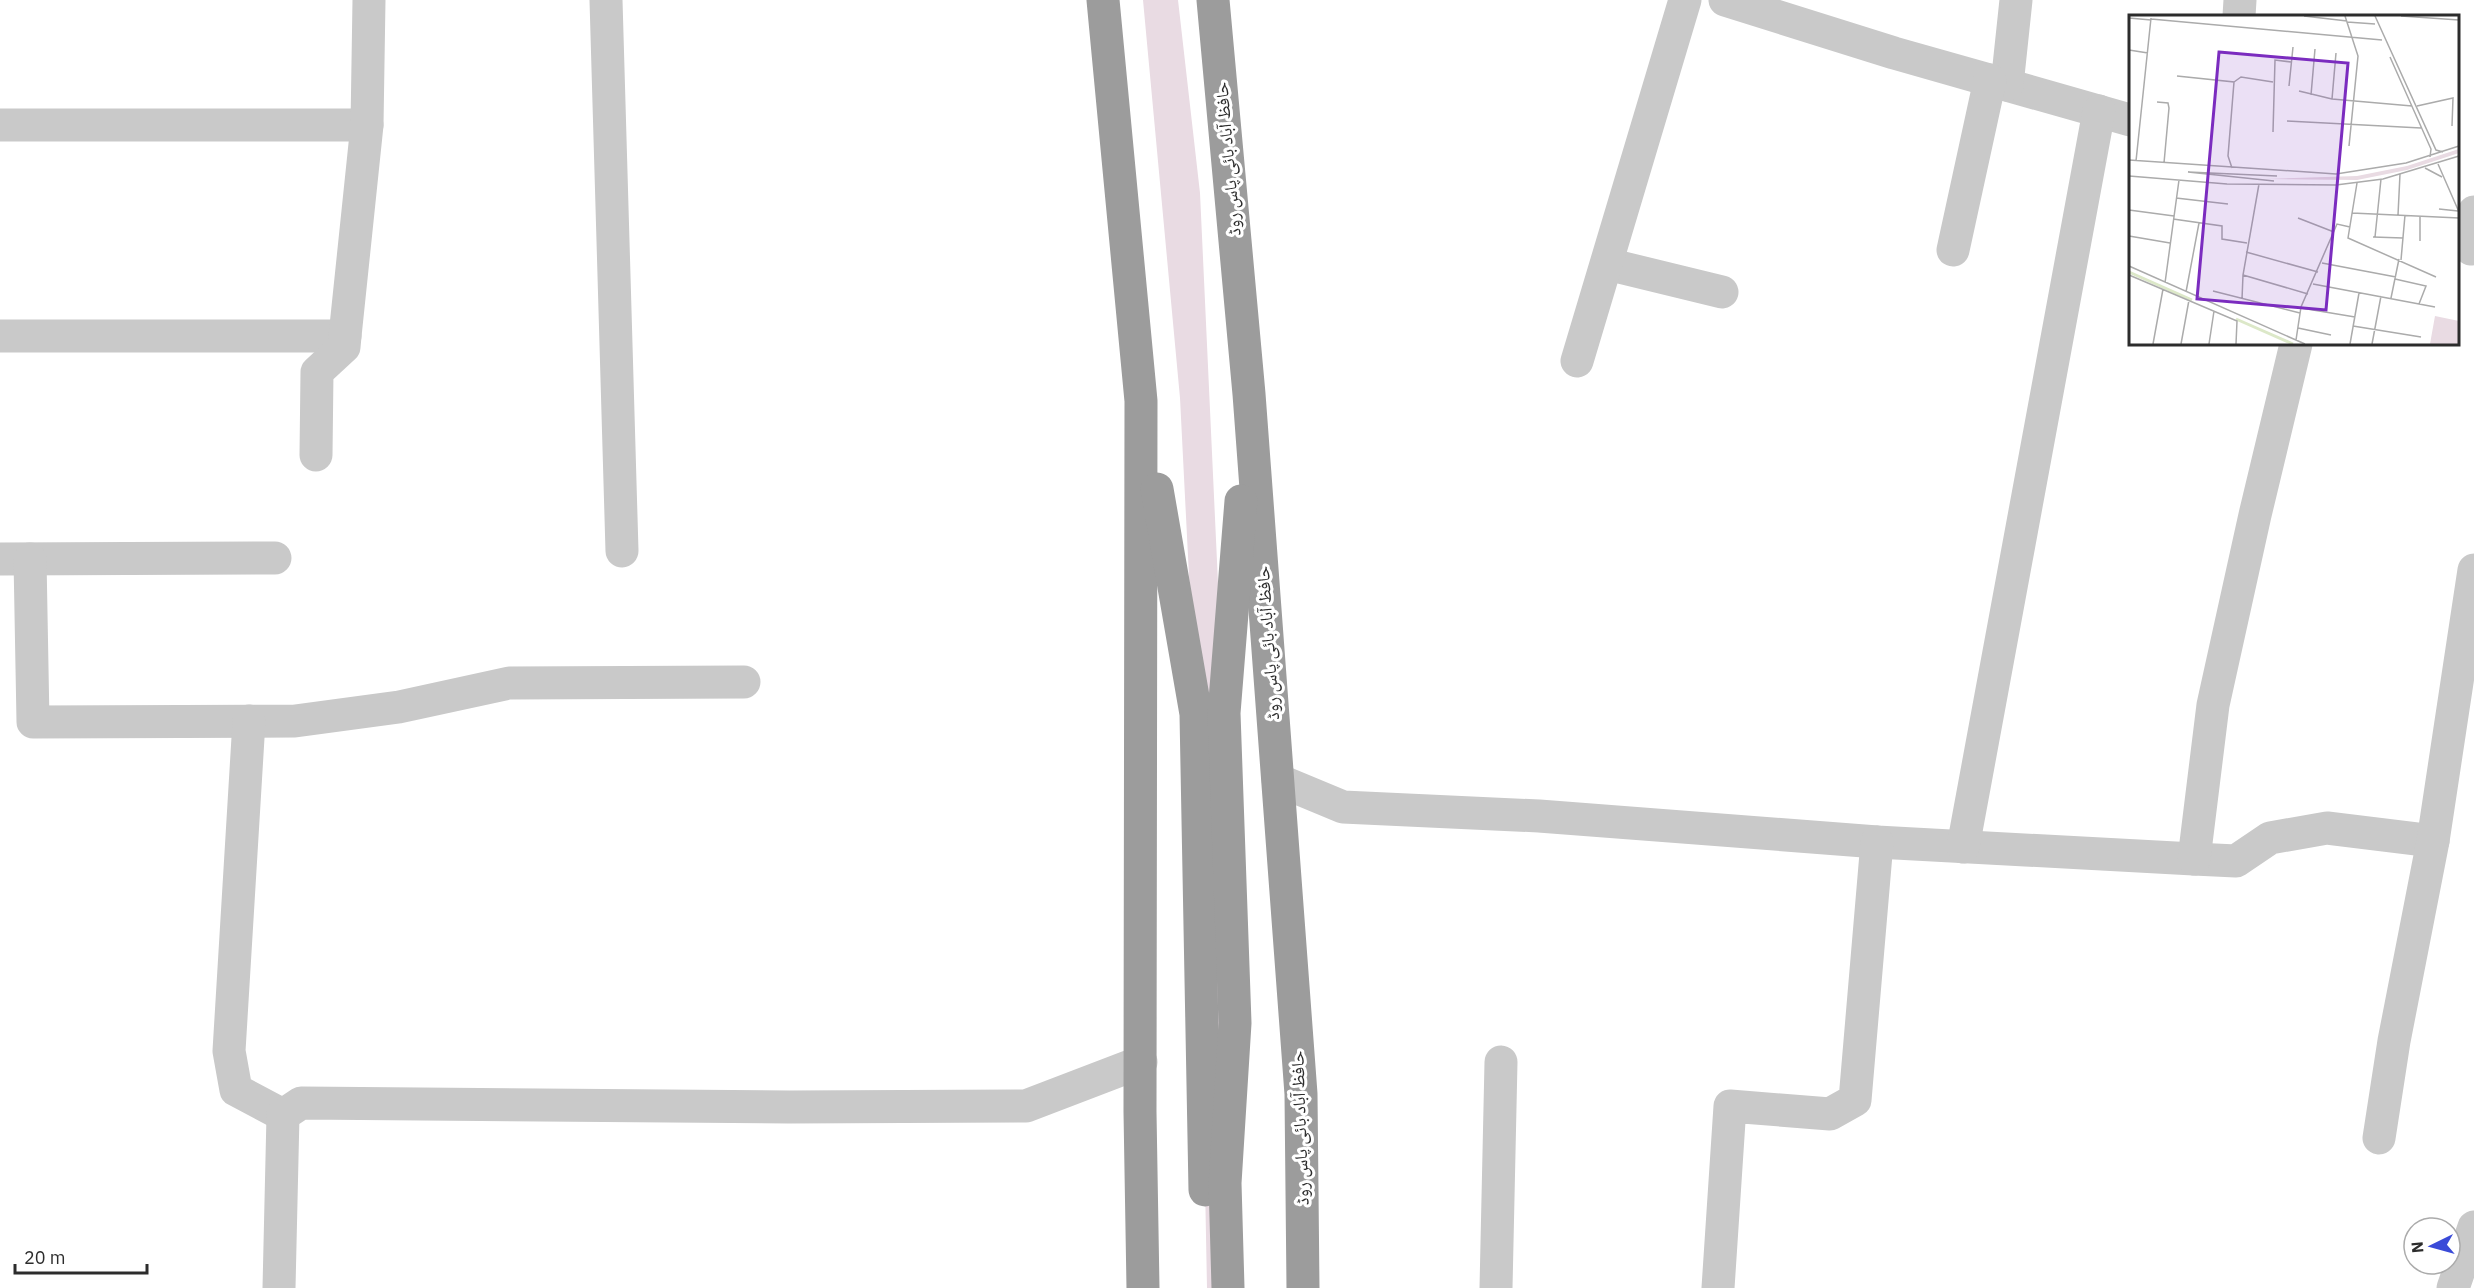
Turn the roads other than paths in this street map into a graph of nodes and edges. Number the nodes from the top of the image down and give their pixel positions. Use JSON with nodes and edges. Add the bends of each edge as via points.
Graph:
{"nodes":[{"id":1,"x":369,"y":0,"type":"edge"},
{"id":2,"x":606,"y":0,"type":"edge"},
{"id":3,"x":1103,"y":0,"type":"edge"},
{"id":4,"x":1213,"y":0,"type":"edge"},
{"id":5,"x":1685,"y":0,"type":"edge"},
{"id":6,"x":1725,"y":0,"type":"edge"},
{"id":7,"x":2016,"y":0,"type":"edge"},
{"id":8,"x":2240,"y":0,"type":"edge"},
{"id":9,"x":2239,"y":15,"type":"edge"},
{"id":10,"x":1999,"y":83,"type":"junction"},
{"id":11,"x":2099,"y":111,"type":"junction"},
{"id":12,"x":2129,"y":120,"type":"edge"},
{"id":13,"x":0,"y":124,"type":"edge"},
{"id":14,"x":367,"y":125,"type":"junction"},
{"id":15,"x":2474,"y":212,"type":"edge"},
{"id":16,"x":2468,"y":248,"type":"edge"},
{"id":17,"x":1953,"y":250,"type":"dead end"},
{"id":18,"x":1607,"y":264,"type":"junction"},
{"id":19,"x":1722,"y":292,"type":"dead end"},
{"id":20,"x":0,"y":336,"type":"edge"},
{"id":21,"x":345,"y":336,"type":"junction"},
{"id":22,"x":2296,"y":345,"type":"edge"},
{"id":23,"x":1577,"y":361,"type":"dead end"},
{"id":24,"x":1249,"y":394,"type":"junction"},
{"id":25,"x":1142,"y":401,"type":"junction"},
{"id":26,"x":316,"y":455,"type":"dead end"},
{"id":27,"x":622,"y":551,"type":"dead end"},
{"id":28,"x":275,"y":558,"type":"dead end"},
{"id":29,"x":15,"y":559,"type":"edge"},
{"id":30,"x":2474,"y":570,"type":"edge"},
{"id":31,"x":744,"y":682,"type":"dead end"},
{"id":32,"x":249,"y":721,"type":"junction"},
{"id":33,"x":1278,"y":780,"type":"junction"},
{"id":34,"x":2433,"y":840,"type":"junction"},
{"id":35,"x":1877,"y":842,"type":"junction"},
{"id":36,"x":1963,"y":847,"type":"junction"},
{"id":37,"x":2194,"y":859,"type":"junction"},
{"id":38,"x":1141,"y":1062,"type":"junction"},
{"id":39,"x":1501,"y":1062,"type":"dead end"},
{"id":40,"x":283,"y":1115,"type":"junction"},
{"id":41,"x":2379,"y":1138,"type":"dead end"},
{"id":42,"x":2474,"y":1227,"type":"edge"},
{"id":43,"x":279,"y":1288,"type":"edge"},
{"id":44,"x":1143,"y":1288,"type":"edge"},
{"id":45,"x":1207,"y":1288,"type":"edge"},
{"id":46,"x":1228,"y":1288,"type":"edge"},
{"id":47,"x":1303,"y":1288,"type":"edge"},
{"id":48,"x":1496,"y":1288,"type":"edge"},
{"id":49,"x":1719,"y":1288,"type":"edge"},
{"id":50,"x":2453,"y":1288,"type":"edge"}],
"edges":[{"from":1,"to":14,"type":"street"},
{"from":2,"to":27,"type":"street"},
{"from":3,"to":25,"type":"highway"},
{"from":4,"to":24,"type":"highway","name":"حافظ آباد بائی پاس روڈ"},
{"from":5,"to":18,"type":"street"},
{"from":6,"to":10,"type":"street"},
{"from":7,"to":10,"type":"street"},
{"from":8,"to":9,"type":"street"},
{"from":10,"to":11,"type":"street"},
{"from":10,"to":17,"type":"street"},
{"from":11,"to":12,"type":"street"},
{"from":11,"to":36,"type":"street"},
{"from":13,"to":14,"type":"street"},
{"from":14,"to":21,"type":"street"},
{"from":15,"to":16,"type":"street"},
{"from":18,"to":19,"type":"street"},
{"from":18,"to":23,"type":"street"},
{"from":20,"to":21,"type":"street"},
{"from":21,"to":26,"type":"street","via":[[344,347],[317,372]]},
{"from":22,"to":37,"type":"street","via":[[2212,705]]},
{"from":24,"to":33,"type":"highway","name":"حافظ آباد بائی پاس روڈ"},
{"from":24,"to":46,"type":"highway","via":[[1224,713],[1235,1023],[1225,1183]]},
{"from":25,"to":38,"type":"highway"},
{"from":25,"to":45,"type":"highway","via":[[1196,714]]},
{"from":28,"to":29,"type":"street"},
{"from":29,"to":32,"type":"street","via":[[33,722]]},
{"from":30,"to":34,"type":"street"},
{"from":31,"to":32,"type":"street","via":[[509,683],[399,707],[295,721]]},
{"from":32,"to":40,"type":"street","via":[[229,1051],[236,1089]]},
{"from":33,"to":35,"type":"street","via":[[1343,807],[1539,816]]},
{"from":33,"to":47,"type":"highway","name":"حافظ آباد بائی پاس روڈ","via":[[1301,1094]]},
{"from":34,"to":37,"type":"street","via":[[2327,828],[2270,838],[2236,861]]},
{"from":34,"to":41,"type":"street"},
{"from":35,"to":36,"type":"street"},
{"from":35,"to":49,"type":"street","via":[[1855,1100],[1830,1114],[1731,1106]]},
{"from":36,"to":37,"type":"street"},
{"from":38,"to":40,"type":"street","via":[[1026,1106],[301,1103]]},
{"from":38,"to":44,"type":"highway"},
{"from":39,"to":48,"type":"street"},
{"from":40,"to":43,"type":"street"},
{"from":42,"to":50,"type":"street"}]}
